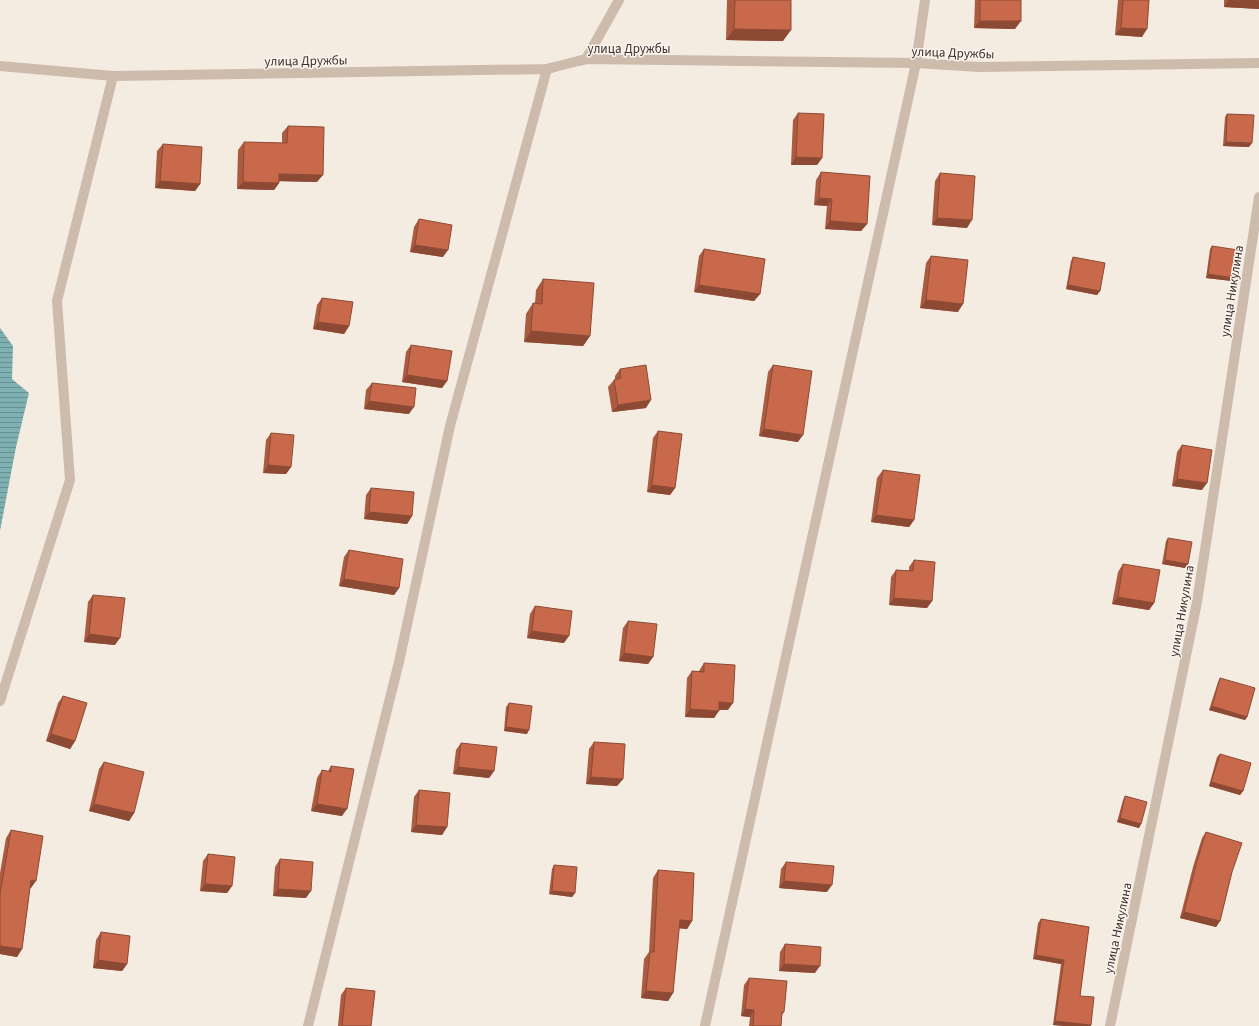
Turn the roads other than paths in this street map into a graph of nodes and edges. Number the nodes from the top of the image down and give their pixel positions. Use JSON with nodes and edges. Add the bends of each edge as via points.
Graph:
{"nodes":[{"id":1,"x":619,"y":0,"type":"edge"},
{"id":2,"x":925,"y":0,"type":"edge"},
{"id":3,"x":586,"y":59,"type":"junction"},
{"id":4,"x":916,"y":63,"type":"junction"},
{"id":5,"x":1259,"y":63,"type":"edge"},
{"id":6,"x":0,"y":66,"type":"edge"},
{"id":7,"x":547,"y":69,"type":"junction"},
{"id":8,"x":113,"y":76,"type":"junction"},
{"id":9,"x":1259,"y":197,"type":"edge"},
{"id":10,"x":0,"y":701,"type":"edge"},
{"id":11,"x":308,"y":1026,"type":"edge"},
{"id":12,"x":705,"y":1026,"type":"edge"},
{"id":13,"x":1110,"y":1026,"type":"edge"}],
"edges":[{"from":1,"to":3,"type":"street"},
{"from":2,"to":4,"type":"street"},
{"from":3,"to":4,"type":"street","name":"улица Дружбы"},
{"from":3,"to":7,"type":"street","name":"улица Дружбы"},
{"from":4,"to":5,"type":"street","name":"улица Дружбы","via":[[979,67]]},
{"from":4,"to":12,"type":"street"},
{"from":6,"to":8,"type":"street","name":"улица Дружбы"},
{"from":7,"to":8,"type":"street","name":"улица Дружбы"},
{"from":7,"to":11,"type":"street","via":[[450,426],[399,662]]},
{"from":8,"to":10,"type":"street","via":[[57,301],[70,480]]},
{"from":9,"to":13,"type":"street","name":"улица Никулина","via":[[1197,602]]}]}
